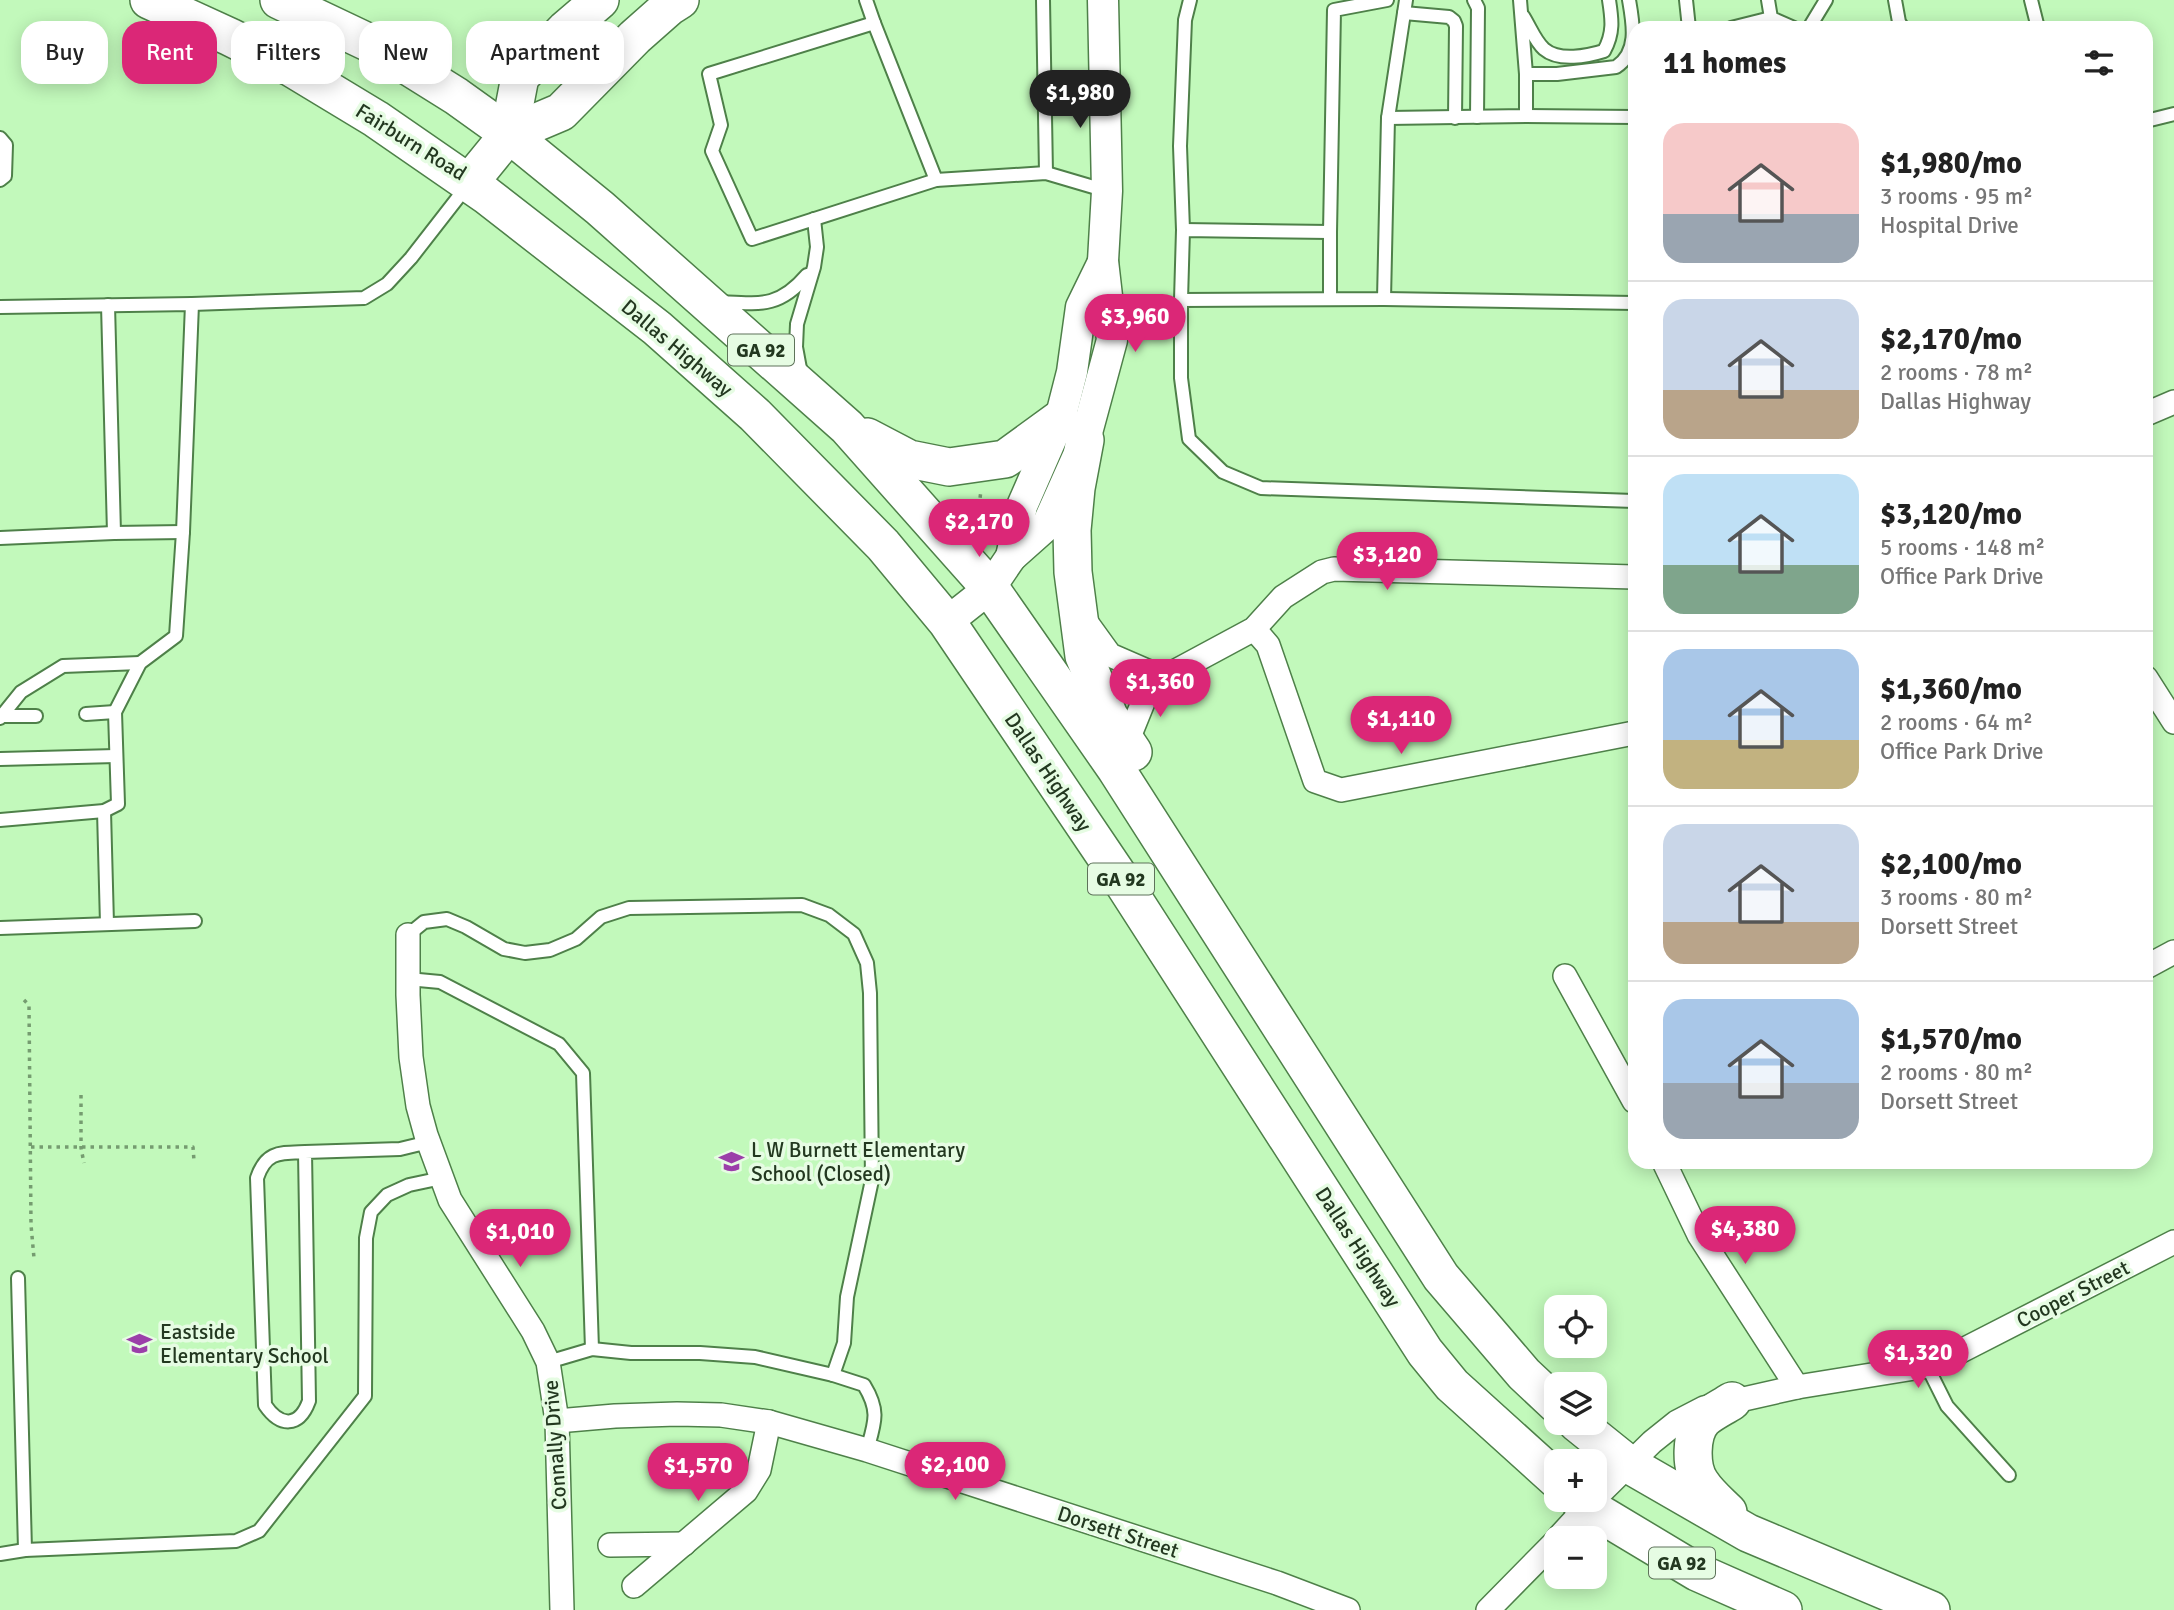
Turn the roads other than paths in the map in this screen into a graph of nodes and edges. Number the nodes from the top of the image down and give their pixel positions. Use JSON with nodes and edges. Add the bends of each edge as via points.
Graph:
{"nodes":[{"id":1,"x":149,"y":0,"type":"edge"},
{"id":2,"x":600,"y":0,"type":"edge"},
{"id":3,"x":680,"y":0,"type":"edge"},
{"id":4,"x":866,"y":0,"type":"edge"},
{"id":5,"x":1043,"y":0,"type":"edge"},
{"id":6,"x":1103,"y":0,"type":"edge"},
{"id":7,"x":1190,"y":0,"type":"edge"},
{"id":8,"x":1387,"y":0,"type":"edge"},
{"id":9,"x":1474,"y":0,"type":"edge"},
{"id":10,"x":1609,"y":0,"type":"edge"},
{"id":11,"x":1629,"y":0,"type":"edge"},
{"id":12,"x":1686,"y":0,"type":"edge"},
{"id":13,"x":1768,"y":0,"type":"edge"},
{"id":14,"x":1826,"y":0,"type":"edge"},
{"id":15,"x":1895,"y":0,"type":"edge"},
{"id":16,"x":2031,"y":0,"type":"edge"},
{"id":17,"x":289,"y":2,"type":"edge"},
{"id":18,"x":1405,"y":6,"type":"edge"},
{"id":19,"x":1521,"y":6,"type":"edge"},
{"id":20,"x":1771,"y":18,"type":"junction"},
{"id":21,"x":1632,"y":21,"type":"edge"},
{"id":22,"x":1688,"y":21,"type":"edge"},
{"id":23,"x":1759,"y":21,"type":"edge"},
{"id":24,"x":1778,"y":21,"type":"edge"},
{"id":25,"x":1813,"y":21,"type":"edge"},
{"id":26,"x":1899,"y":21,"type":"edge"},
{"id":27,"x":2036,"y":21,"type":"edge"},
{"id":28,"x":874,"y":23,"type":"junction"},
{"id":29,"x":1628,"y":55,"type":"edge"},
{"id":30,"x":1525,"y":74,"type":"junction"},
{"id":31,"x":2174,"y":114,"type":"edge"},
{"id":32,"x":1526,"y":116,"type":"junction"},
{"id":33,"x":1477,"y":117,"type":"junction"},
{"id":34,"x":1628,"y":117,"type":"edge"},
{"id":35,"x":1388,"y":118,"type":"junction"},
{"id":36,"x":1455,"y":118,"type":"junction"},
{"id":37,"x":2153,"y":119,"type":"edge"},
{"id":38,"x":509,"y":134,"type":"junction"},
{"id":39,"x":0,"y":138,"type":"edge"},
{"id":40,"x":1046,"y":173,"type":"junction"},
{"id":41,"x":0,"y":180,"type":"edge"},
{"id":42,"x":936,"y":180,"type":"junction"},
{"id":43,"x":469,"y":183,"type":"junction"},
{"id":44,"x":1107,"y":191,"type":"junction"},
{"id":45,"x":814,"y":219,"type":"junction"},
{"id":46,"x":1183,"y":230,"type":"junction"},
{"id":47,"x":1330,"y":232,"type":"junction"},
{"id":48,"x":814,"y":267,"type":"junction"},
{"id":49,"x":1330,"y":299,"type":"junction"},
{"id":50,"x":1384,"y":299,"type":"junction"},
{"id":51,"x":1181,"y":300,"type":"junction"},
{"id":52,"x":707,"y":302,"type":"junction"},
{"id":53,"x":1628,"y":303,"type":"edge"},
{"id":54,"x":192,"y":304,"type":"junction"},
{"id":55,"x":108,"y":305,"type":"junction"},
{"id":56,"x":0,"y":307,"type":"edge"},
{"id":57,"x":803,"y":388,"type":"junction"},
{"id":58,"x":2174,"y":402,"type":"edge"},
{"id":59,"x":2153,"y":411,"type":"edge"},
{"id":60,"x":847,"y":427,"type":"junction"},
{"id":61,"x":1073,"y":429,"type":"junction"},
{"id":62,"x":1628,"y":501,"type":"edge"},
{"id":63,"x":183,"y":532,"type":"junction"},
{"id":64,"x":114,"y":533,"type":"junction"},
{"id":65,"x":0,"y":538,"type":"edge"},
{"id":66,"x":1628,"y":577,"type":"edge"},
{"id":67,"x":990,"y":588,"type":"junction"},
{"id":68,"x":1078,"y":610,"type":"junction"},
{"id":69,"x":947,"y":622,"type":"junction"},
{"id":70,"x":1254,"y":629,"type":"junction"},
{"id":71,"x":140,"y":663,"type":"junction"},
{"id":72,"x":1163,"y":678,"type":"junction"},
{"id":73,"x":2153,"y":689,"type":"edge"},
{"id":74,"x":115,"y":712,"type":"junction"},
{"id":75,"x":86,"y":714,"type":"dead end"},
{"id":76,"x":36,"y":716,"type":"dead end"},
{"id":77,"x":1,"y":717,"type":"edge"},
{"id":78,"x":2174,"y":722,"type":"edge"},
{"id":79,"x":1628,"y":734,"type":"edge"},
{"id":80,"x":1127,"y":742,"type":"junction"},
{"id":81,"x":116,"y":756,"type":"junction"},
{"id":82,"x":0,"y":759,"type":"edge"},
{"id":83,"x":104,"y":811,"type":"junction"},
{"id":84,"x":0,"y":820,"type":"edge"},
{"id":85,"x":195,"y":920,"type":"dead end"},
{"id":86,"x":107,"y":924,"type":"junction"},
{"id":87,"x":0,"y":928,"type":"edge"},
{"id":88,"x":408,"y":935,"type":"joint"},
{"id":89,"x":2174,"y":952,"type":"edge"},
{"id":90,"x":2153,"y":963,"type":"edge"},
{"id":91,"x":1565,"y":976,"type":"dead end"},
{"id":92,"x":408,"y":979,"type":"junction"},
{"id":93,"x":1303,"y":1061,"type":"junction"},
{"id":94,"x":1628,"y":1081,"type":"edge"},
{"id":95,"x":429,"y":1142,"type":"junction"},
{"id":96,"x":305,"y":1152,"type":"junction"},
{"id":97,"x":1667,"y":1169,"type":"edge"},
{"id":98,"x":442,"y":1178,"type":"junction"},
{"id":99,"x":2174,"y":1242,"type":"edge"},
{"id":100,"x":18,"y":1278,"type":"dead end"},
{"id":101,"x":592,"y":1349,"type":"junction"},
{"id":102,"x":548,"y":1362,"type":"junction"},
{"id":103,"x":1927,"y":1366,"type":"junction"},
{"id":104,"x":833,"y":1375,"type":"junction"},
{"id":105,"x":1797,"y":1387,"type":"junction"},
{"id":106,"x":1544,"y":1393,"type":"edge"},
{"id":107,"x":1732,"y":1401,"type":"junction"},
{"id":108,"x":557,"y":1421,"type":"junction"},
{"id":109,"x":769,"y":1422,"type":"junction"},
{"id":110,"x":1592,"y":1435,"type":"edge"},
{"id":111,"x":867,"y":1450,"type":"junction"},
{"id":112,"x":1628,"y":1464,"type":"junction"},
{"id":113,"x":1544,"y":1468,"type":"edge"},
{"id":114,"x":2009,"y":1475,"type":"dead end"},
{"id":115,"x":1607,"y":1483,"type":"edge"},
{"id":116,"x":1579,"y":1512,"type":"edge"},
{"id":117,"x":1605,"y":1512,"type":"edge"},
{"id":118,"x":1568,"y":1526,"type":"edge"},
{"id":119,"x":1748,"y":1533,"type":"junction"},
{"id":120,"x":684,"y":1544,"type":"junction"},
{"id":121,"x":610,"y":1545,"type":"dead end"},
{"id":122,"x":25,"y":1550,"type":"junction"},
{"id":123,"x":1544,"y":1552,"type":"edge"},
{"id":124,"x":0,"y":1554,"type":"edge"},
{"id":125,"x":634,"y":1586,"type":"dead end"},
{"id":126,"x":562,"y":1601,"type":"edge"},
{"id":127,"x":578,"y":1610,"type":"edge"},
{"id":128,"x":1348,"y":1610,"type":"edge"},
{"id":129,"x":1488,"y":1610,"type":"edge"},
{"id":130,"x":1783,"y":1610,"type":"edge"},
{"id":131,"x":1931,"y":1610,"type":"edge"}],
"edges":[{"from":1,"to":43,"type":"main road","name":"Fairburn Road","number":"GA 92","via":[[290,67]]},
{"from":2,"to":38,"type":"main road","name":"Fairburn Road","via":[[520,77]]},
{"from":3,"to":38,"type":"main road","name":"Fairburn Road","via":[[635,37],[561,112]]},
{"from":4,"to":28,"type":"lane"},
{"from":5,"to":40,"type":"lane"},
{"from":6,"to":44,"type":"street"},
{"from":7,"to":46,"type":"lane","via":[[1185,20],[1180,146]]},
{"from":8,"to":47,"type":"lane","via":[[1334,9]]},
{"from":9,"to":33,"type":"lane","via":[[1478,8]]},
{"from":10,"to":19,"type":"lane","via":[[1611,38],[1604,51],[1591,55],[1548,53]]},
{"from":11,"to":21,"type":"lane"},
{"from":12,"to":22,"type":"lane"},
{"from":13,"to":20,"type":"lane"},
{"from":14,"to":25,"type":"lane"},
{"from":15,"to":26,"type":"lane"},
{"from":16,"to":27,"type":"lane"},
{"from":17,"to":38,"type":"main road","number":"GA 92","via":[[376,46]]},
{"from":18,"to":35,"type":"lane"},
{"from":18,"to":36,"type":"lane","via":[[1454,21]]},
{"from":19,"to":30,"type":"lane"},
{"from":20,"to":23,"type":"lane"},
{"from":20,"to":24,"type":"lane"},
{"from":28,"to":42,"type":"lane"},
{"from":28,"to":45,"type":"lane","via":[[709,74],[720,125],[712,151],[752,239]]},
{"from":29,"to":30,"type":"lane","via":[[1616,67]]},
{"from":30,"to":32,"type":"lane"},
{"from":31,"to":37,"type":"lane"},
{"from":32,"to":33,"type":"lane"},
{"from":32,"to":34,"type":"lane"},
{"from":33,"to":36,"type":"lane"},
{"from":35,"to":36,"type":"lane"},
{"from":35,"to":50,"type":"lane"},
{"from":38,"to":43,"type":"main road","name":"Fairburn Road"},
{"from":38,"to":52,"type":"main road","number":"GA 92"},
{"from":39,"to":41,"type":"lane","via":[[6,145],[5,176]]},
{"from":40,"to":42,"type":"lane"},
{"from":40,"to":44,"type":"lane"},
{"from":42,"to":45,"type":"lane"},
{"from":43,"to":54,"type":"lane","via":[[411,258],[387,284],[364,298]]},
{"from":43,"to":69,"type":"main road","name":"Dallas Highway","number":"GA 92","via":[[657,328],[755,415],[883,545]]},
{"from":44,"to":61,"type":"street","via":[[1103,261],[1112,341]]},
{"from":45,"to":48,"type":"lane"},
{"from":46,"to":47,"type":"lane"},
{"from":46,"to":51,"type":"lane"},
{"from":47,"to":49,"type":"lane"},
{"from":48,"to":52,"type":"lane","via":[[784,297],[763,302]]},
{"from":48,"to":57,"type":"lane","via":[[797,324]]},
{"from":49,"to":50,"type":"lane"},
{"from":49,"to":51,"type":"lane"},
{"from":50,"to":53,"type":"lane"},
{"from":51,"to":62,"type":"lane","via":[[1181,378],[1189,439],[1223,472],[1261,488]]},
{"from":52,"to":57,"type":"main road","number":"GA 92"},
{"from":54,"to":55,"type":"lane"},
{"from":54,"to":63,"type":"lane"},
{"from":55,"to":56,"type":"lane"},
{"from":55,"to":64,"type":"lane"},
{"from":57,"to":60,"type":"main road","number":"GA 92"},
{"from":58,"to":59,"type":"street"},
{"from":60,"to":61,"type":"main road","via":[[909,459],[949,467],[1005,458]]},
{"from":60,"to":67,"type":"main road","number":"GA 92"},
{"from":61,"to":67,"type":"street","via":[[1047,525],[1011,557]]},
{"from":61,"to":68,"type":"main road","via":[[1073,572]]},
{"from":63,"to":64,"type":"lane"},
{"from":63,"to":71,"type":"lane","via":[[176,636]]},
{"from":64,"to":65,"type":"lane"},
{"from":66,"to":70,"type":"street","via":[[1334,569],[1283,597]]},
{"from":67,"to":69,"type":"street"},
{"from":67,"to":93,"type":"main road","number":"GA 92","via":[[1116,769]]},
{"from":68,"to":72,"type":"street","via":[[1111,655]]},
{"from":68,"to":80,"type":"main road","via":[[1084,656],[1109,716]]},
{"from":69,"to":113,"type":"main road","name":"Dallas Highway","number":"GA 92","via":[[1120,878],[1425,1352],[1452,1385]]},
{"from":70,"to":72,"type":"street"},
{"from":70,"to":79,"type":"street","via":[[1268,645],[1315,781],[1341,790]]},
{"from":71,"to":74,"type":"lane"},
{"from":71,"to":77,"type":"lane","via":[[63,666],[21,692]]},
{"from":72,"to":80,"type":"street","via":[[1144,699]]},
{"from":73,"to":78,"type":"street"},
{"from":74,"to":75,"type":"lane"},
{"from":74,"to":81,"type":"lane"},
{"from":76,"to":77,"type":"lane"},
{"from":80,"to":93,"type":"main road","via":[[1254,937]]},
{"from":81,"to":82,"type":"lane"},
{"from":81,"to":83,"type":"lane","via":[[118,804]]},
{"from":83,"to":84,"type":"lane"},
{"from":83,"to":86,"type":"lane"},
{"from":85,"to":86,"type":"lane"},
{"from":86,"to":87,"type":"lane"},
{"from":88,"to":92,"type":"street","name":"Connally Drive"},
{"from":88,"to":104,"type":"lane","via":[[424,922],[447,919],[504,949],[525,953],[550,950],[576,939],[601,917],[629,908],[802,905],[829,915],[854,934],[867,963],[870,993],[872,1180],[847,1297],[844,1343]]},
{"from":89,"to":90,"type":"street"},
{"from":91,"to":94,"type":"street"},
{"from":92,"to":95,"type":"street","name":"Connally Drive","via":[[411,1056]]},
{"from":92,"to":101,"type":"lane","via":[[440,982],[559,1044],[583,1073]]},
{"from":93,"to":106,"type":"main road","number":"GA 92","via":[[1441,1277]]},
{"from":95,"to":96,"type":"lane","via":[[400,1149]]},
{"from":95,"to":98,"type":"street","name":"Connally Drive"},
{"from":96,"to":96,"type":"lane","via":[[309,1401],[296,1420],[285,1422],[274,1418],[265,1405],[257,1178],[262,1163],[278,1153]]},
{"from":97,"to":105,"type":"street","via":[[1699,1235]]},
{"from":98,"to":102,"type":"street","name":"Connally Drive","via":[[450,1200]]},
{"from":98,"to":122,"type":"lane","via":[[387,1195],[371,1212],[366,1238],[365,1396],[259,1531],[236,1541]]},
{"from":99,"to":103,"type":"street","name":"Cooper Street"},
{"from":100,"to":122,"type":"lane"},
{"from":101,"to":102,"type":"lane"},
{"from":101,"to":104,"type":"lane","via":[[755,1357]]},
{"from":102,"to":108,"type":"street","name":"Connally Drive"},
{"from":103,"to":105,"type":"street","name":"Cooper Street"},
{"from":103,"to":114,"type":"lane","via":[[1947,1406]]},
{"from":104,"to":111,"type":"lane","via":[[864,1385],[874,1401],[875,1422]]},
{"from":105,"to":107,"type":"street","name":"Cooper Street"},
{"from":107,"to":112,"type":"street","name":"Cooper Street","via":[[1677,1422]]},
{"from":107,"to":119,"type":"main road","via":[[1703,1420],[1693,1446],[1694,1463],[1699,1481]]},
{"from":108,"to":109,"type":"street","name":"Dorsett Street","via":[[677,1414]]},
{"from":108,"to":126,"type":"street","name":"Connally Drive"},
{"from":109,"to":111,"type":"street","name":"Dorsett Street"},
{"from":109,"to":120,"type":"street","via":[[759,1470],[746,1491]]},
{"from":110,"to":112,"type":"main road","number":"GA 92"},
{"from":111,"to":128,"type":"street","name":"Dorsett Street"},
{"from":112,"to":115,"type":"street","name":"Cooper Street"},
{"from":112,"to":119,"type":"main road","number":"GA 92"},
{"from":116,"to":118,"type":"street","name":"Cooper Street"},
{"from":117,"to":130,"type":"main road","number":"GA 92","via":[[1697,1572]]},
{"from":119,"to":131,"type":"main road","number":"GA 92"},
{"from":120,"to":121,"type":"street"},
{"from":120,"to":125,"type":"street"},
{"from":122,"to":124,"type":"lane"},
{"from":123,"to":129,"type":"street","name":"Cooper Street"},
{"from":126,"to":127,"type":"street"}]}
